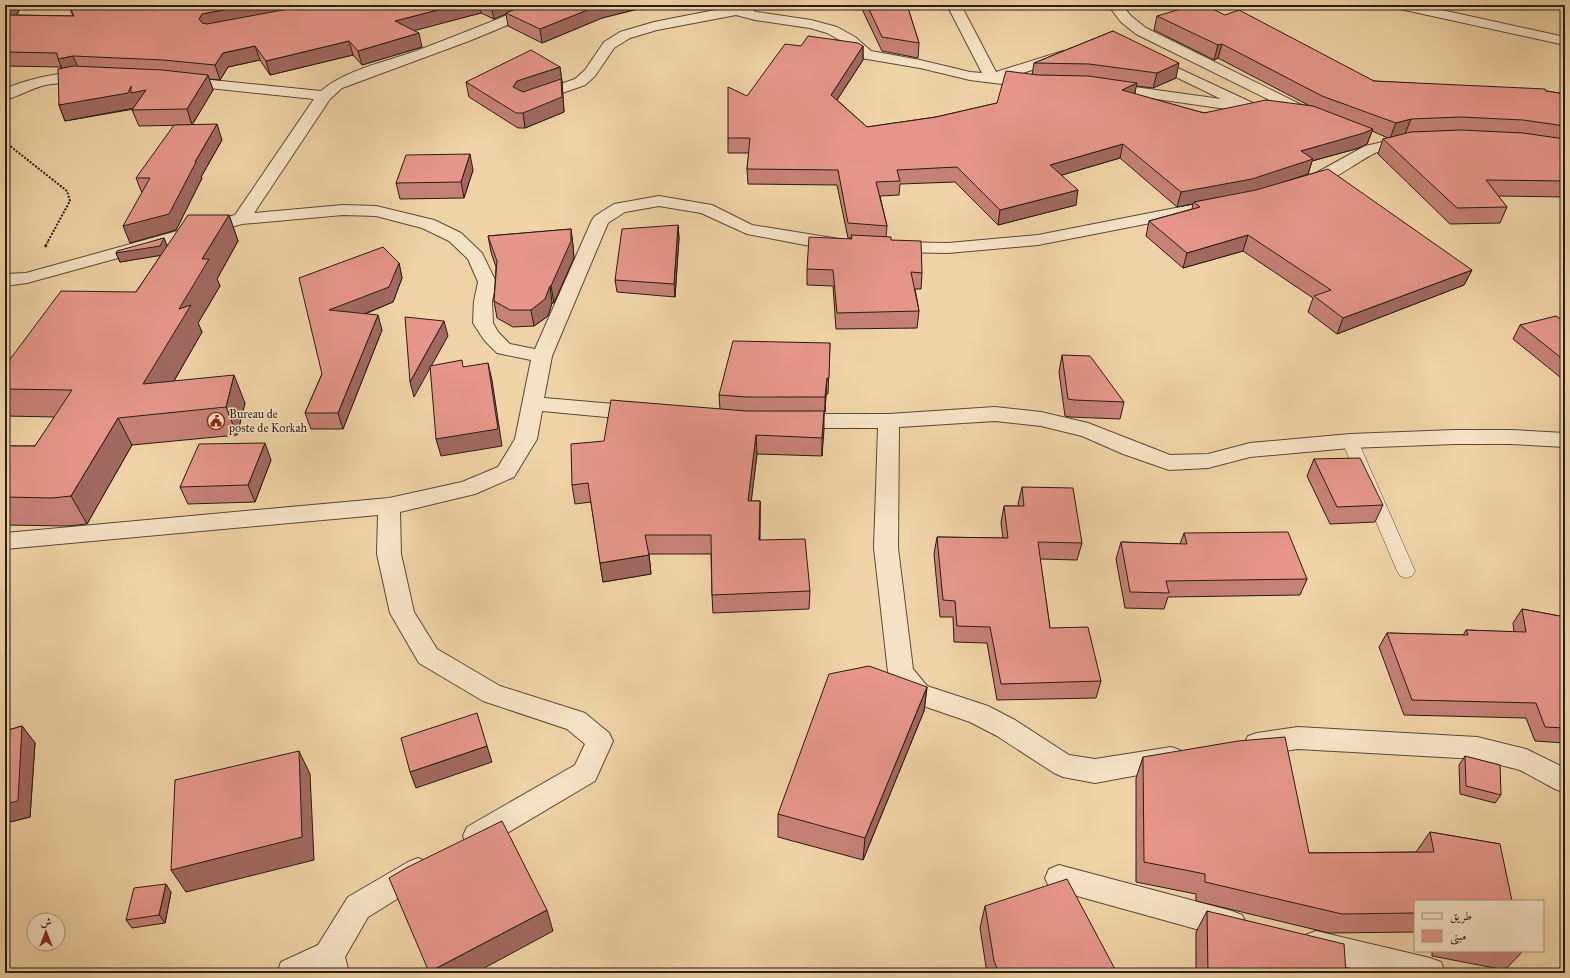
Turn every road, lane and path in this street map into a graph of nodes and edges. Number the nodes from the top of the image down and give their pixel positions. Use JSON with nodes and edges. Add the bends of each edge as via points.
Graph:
{"nodes":[{"id":1,"x":544,"y":5,"type":"edge"},
{"id":2,"x":760,"y":5,"type":"edge"},
{"id":3,"x":954,"y":5,"type":"edge"},
{"id":4,"x":1115,"y":5,"type":"edge"},
{"id":5,"x":1400,"y":5,"type":"edge"},
{"id":6,"x":735,"y":10,"type":"junction"},
{"id":7,"x":1565,"y":41,"type":"edge"},
{"id":8,"x":1074,"y":52,"type":"edge"},
{"id":9,"x":1139,"y":53,"type":"edge"},
{"id":10,"x":100,"y":77,"type":"edge"},
{"id":11,"x":992,"y":78,"type":"junction"},
{"id":12,"x":168,"y":80,"type":"edge"},
{"id":13,"x":1021,"y":82,"type":"edge"},
{"id":14,"x":1093,"y":86,"type":"edge"},
{"id":15,"x":5,"y":95,"type":"edge"},
{"id":16,"x":324,"y":96,"type":"junction"},
{"id":17,"x":526,"y":101,"type":"edge"},
{"id":18,"x":1250,"y":107,"type":"junction"},
{"id":19,"x":1312,"y":115,"type":"junction"},
{"id":20,"x":1326,"y":121,"type":"edge"},
{"id":21,"x":1368,"y":137,"type":"edge"},
{"id":22,"x":1426,"y":140,"type":"edge"},
{"id":23,"x":5,"y":142,"type":"edge"},
{"id":24,"x":1389,"y":145,"type":"junction"},
{"id":25,"x":1286,"y":188,"type":"edge"},
{"id":26,"x":1228,"y":203,"type":"edge"},
{"id":27,"x":241,"y":219,"type":"junction"},
{"id":28,"x":27,"y":278,"type":"junction"},
{"id":29,"x":5,"y":280,"type":"edge"},
{"id":30,"x":542,"y":356,"type":"junction"},
{"id":31,"x":534,"y":404,"type":"junction"},
{"id":32,"x":654,"y":414,"type":"edge"},
{"id":33,"x":778,"y":421,"type":"edge"},
{"id":34,"x":889,"y":421,"type":"junction"},
{"id":35,"x":1565,"y":440,"type":"edge"},
{"id":36,"x":1350,"y":442,"type":"junction"},
{"id":37,"x":389,"y":506,"type":"junction"},
{"id":38,"x":5,"y":541,"type":"edge"},
{"id":39,"x":1406,"y":571,"type":"dead end"},
{"id":40,"x":1233,"y":748,"type":"edge"},
{"id":41,"x":1194,"y":754,"type":"edge"},
{"id":42,"x":1565,"y":781,"type":"edge"},
{"id":43,"x":1059,"y":878,"type":"dead end"},
{"id":44,"x":1254,"y":930,"type":"edge"},
{"id":45,"x":1292,"y":940,"type":"edge"},
{"id":46,"x":331,"y":964,"type":"edge"},
{"id":47,"x":292,"y":973,"type":"edge"},
{"id":48,"x":1430,"y":973,"type":"edge"}],
"edges":[{"from":1,"to":16,"type":"street","via":[[464,38],[356,77],[337,85]]},
{"from":2,"to":6,"type":"street"},
{"from":3,"to":11,"type":"street"},
{"from":4,"to":19,"type":"street","via":[[1126,19],[1142,31]]},
{"from":5,"to":7,"type":"street"},
{"from":6,"to":11,"type":"street","via":[[832,30],[850,40],[866,55]]},
{"from":6,"to":17,"type":"street","via":[[654,26],[625,35],[609,45],[590,73],[580,82]]},
{"from":8,"to":11,"type":"street"},
{"from":9,"to":18,"type":"street"},
{"from":10,"to":15,"type":"street","via":[[79,76],[45,82]]},
{"from":11,"to":13,"type":"street"},
{"from":12,"to":16,"type":"street"},
{"from":14,"to":18,"type":"street"},
{"from":16,"to":27,"type":"street"},
{"from":18,"to":19,"type":"street"},
{"from":19,"to":20,"type":"street"},
{"from":21,"to":24,"type":"street"},
{"from":22,"to":24,"type":"street"},
{"from":23,"to":28,"type":"path","via":[[67,191],[70,201]]},
{"from":24,"to":25,"type":"street","via":[[1371,149],[1322,177]]},
{"from":26,"to":30,"type":"street","via":[[1038,240],[948,248],[868,246],[805,240],[747,229],[706,209],[659,201],[620,208],[601,220]]},
{"from":27,"to":28,"type":"street"},
{"from":27,"to":30,"type":"street","via":[[343,210],[376,211],[428,224],[455,237],[476,257],[487,282],[483,301],[483,323],[491,336],[504,349]]},
{"from":28,"to":29,"type":"street"},
{"from":30,"to":31,"type":"street"},
{"from":31,"to":32,"type":"street"},
{"from":31,"to":37,"type":"street","via":[[526,439],[506,472],[467,489]]},
{"from":33,"to":34,"type":"street"},
{"from":34,"to":36,"type":"street","via":[[995,414],[1041,419],[1088,430],[1169,463],[1208,460],[1250,450]]},
{"from":34,"to":41,"type":"street","via":[[886,548],[898,629],[901,672],[918,694],[979,714],[1006,728],[1063,765],[1095,771]]},
{"from":35,"to":36,"type":"street","via":[[1455,437]]},
{"from":36,"to":39,"type":"lane"},
{"from":37,"to":38,"type":"street"},
{"from":37,"to":46,"type":"street","via":[[389,554],[402,613],[428,656],[492,694],[576,721],[600,741],[585,773],[358,906]]},
{"from":40,"to":42,"type":"street","via":[[1298,738],[1477,748],[1526,760]]},
{"from":43,"to":44,"type":"street","via":[[1200,918]]},
{"from":45,"to":48,"type":"street"},
{"from":46,"to":47,"type":"street"}]}
